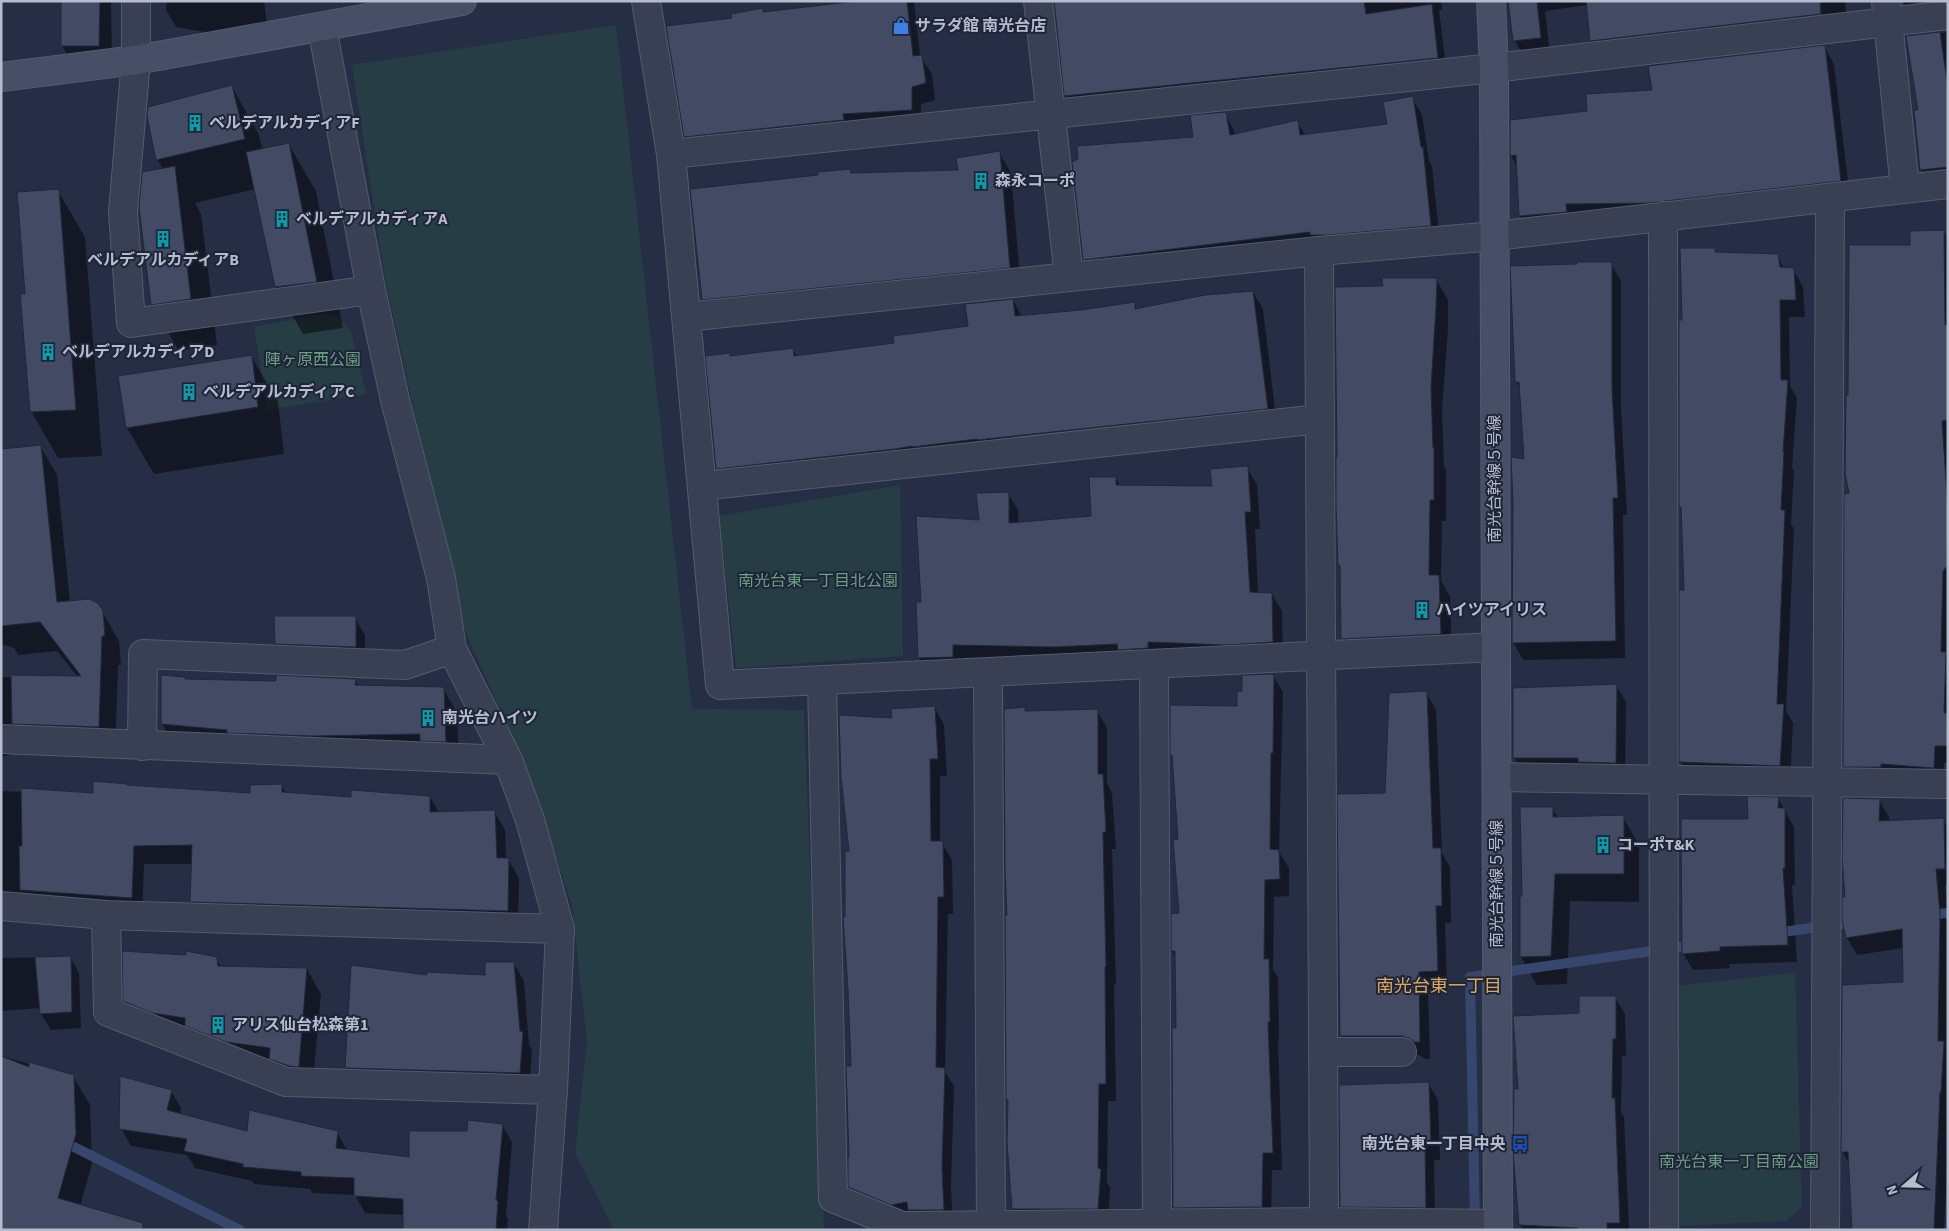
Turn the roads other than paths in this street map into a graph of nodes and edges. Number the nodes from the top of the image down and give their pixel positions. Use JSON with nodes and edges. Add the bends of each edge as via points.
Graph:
{"nodes":[{"id":1,"x":136,"y":1,"type":"edge"},
{"id":2,"x":462,"y":1,"type":"edge"},
{"id":3,"x":646,"y":1,"type":"edge"},
{"id":4,"x":1038,"y":1,"type":"edge"},
{"id":5,"x":1491,"y":1,"type":"edge"},
{"id":6,"x":1888,"y":12,"type":"edge"},
{"id":7,"x":1948,"y":15,"type":"edge"},
{"id":8,"x":322,"y":27,"type":"junction"},
{"id":9,"x":136,"y":60,"type":"junction"},
{"id":10,"x":1494,"y":68,"type":"junction"},
{"id":11,"x":1,"y":77,"type":"edge"},
{"id":12,"x":1050,"y":114,"type":"junction"},
{"id":13,"x":672,"y":154,"type":"junction"},
{"id":14,"x":1948,"y":184,"type":"edge"},
{"id":15,"x":1906,"y":189,"type":"junction"},
{"id":16,"x":1830,"y":198,"type":"junction"},
{"id":17,"x":1663,"y":216,"type":"junction"},
{"id":18,"x":1494,"y":236,"type":"junction"},
{"id":19,"x":1319,"y":251,"type":"junction"},
{"id":20,"x":1069,"y":277,"type":"junction"},
{"id":21,"x":371,"y":290,"type":"junction"},
{"id":22,"x":686,"y":317,"type":"junction"},
{"id":23,"x":1320,"y":418,"type":"junction"},
{"id":24,"x":702,"y":486,"type":"junction"},
{"id":25,"x":1496,"y":647,"type":"junction"},
{"id":26,"x":452,"y":649,"type":"junction"},
{"id":27,"x":1322,"y":656,"type":"junction"},
{"id":28,"x":1154,"y":664,"type":"junction"},
{"id":29,"x":988,"y":672,"type":"junction"},
{"id":30,"x":822,"y":680,"type":"junction"},
{"id":31,"x":1,"y":739,"type":"edge"},
{"id":32,"x":142,"y":746,"type":"junction"},
{"id":33,"x":508,"y":760,"type":"junction"},
{"id":34,"x":1497,"y":777,"type":"junction"},
{"id":35,"x":1664,"y":780,"type":"junction"},
{"id":36,"x":1827,"y":782,"type":"junction"},
{"id":37,"x":1948,"y":784,"type":"edge"},
{"id":38,"x":1,"y":906,"type":"edge"},
{"id":39,"x":106,"y":915,"type":"junction"},
{"id":40,"x":560,"y":929,"type":"junction"},
{"id":41,"x":1324,"y":1052,"type":"junction"},
{"id":42,"x":1402,"y":1052,"type":"dead end"},
{"id":43,"x":553,"y":1090,"type":"junction"},
{"id":44,"x":1324,"y":1222,"type":"junction"},
{"id":45,"x":1157,"y":1223,"type":"junction"},
{"id":46,"x":991,"y":1225,"type":"junction"},
{"id":47,"x":1493,"y":1226,"type":"edge"},
{"id":48,"x":1075,"y":1227,"type":"edge"},
{"id":49,"x":543,"y":1230,"type":"edge"},
{"id":50,"x":1664,"y":1230,"type":"edge"},
{"id":51,"x":1825,"y":1230,"type":"edge"}],
"edges":[{"from":1,"to":9,"type":"street"},
{"from":2,"to":8,"type":"street"},
{"from":3,"to":13,"type":"street"},
{"from":4,"to":12,"type":"street"},
{"from":5,"to":10,"type":"street","name":"南光台幹線５号線"},
{"from":6,"to":7,"type":"street"},
{"from":6,"to":10,"type":"street"},
{"from":6,"to":15,"type":"street"},
{"from":8,"to":9,"type":"street"},
{"from":8,"to":21,"type":"street"},
{"from":9,"to":11,"type":"street"},
{"from":9,"to":21,"type":"street","via":[[124,212],[131,323]]},
{"from":10,"to":12,"type":"street"},
{"from":10,"to":18,"type":"street","name":"南光台幹線５号線"},
{"from":12,"to":13,"type":"street"},
{"from":12,"to":20,"type":"street"},
{"from":13,"to":22,"type":"street"},
{"from":14,"to":15,"type":"street"},
{"from":15,"to":16,"type":"street"},
{"from":16,"to":17,"type":"street"},
{"from":16,"to":36,"type":"street"},
{"from":17,"to":18,"type":"street"},
{"from":17,"to":35,"type":"street"},
{"from":18,"to":19,"type":"street"},
{"from":18,"to":25,"type":"street","name":"南光台幹線５号線"},
{"from":19,"to":20,"type":"street"},
{"from":19,"to":23,"type":"street"},
{"from":20,"to":22,"type":"street"},
{"from":21,"to":26,"type":"street","via":[[395,400],[441,578]]},
{"from":22,"to":24,"type":"street"},
{"from":23,"to":24,"type":"street"},
{"from":23,"to":27,"type":"street"},
{"from":24,"to":30,"type":"street","via":[[720,685]]},
{"from":25,"to":27,"type":"street"},
{"from":25,"to":34,"type":"street","name":"南光台幹線５号線"},
{"from":26,"to":32,"type":"street","via":[[405,665],[143,654]]},
{"from":26,"to":33,"type":"street"},
{"from":27,"to":28,"type":"street"},
{"from":27,"to":41,"type":"street"},
{"from":28,"to":29,"type":"street"},
{"from":28,"to":45,"type":"street"},
{"from":29,"to":30,"type":"street"},
{"from":29,"to":46,"type":"street"},
{"from":30,"to":46,"type":"street","via":[[833,1198],[902,1226]]},
{"from":31,"to":32,"type":"street"},
{"from":32,"to":33,"type":"street"},
{"from":33,"to":40,"type":"street","via":[[530,820]]},
{"from":34,"to":35,"type":"street"},
{"from":34,"to":47,"type":"street","name":"南光台幹線５号線","via":[[1498,984]]},
{"from":35,"to":36,"type":"street"},
{"from":35,"to":50,"type":"street"},
{"from":36,"to":37,"type":"street"},
{"from":36,"to":51,"type":"street"},
{"from":38,"to":39,"type":"street"},
{"from":39,"to":40,"type":"street"},
{"from":39,"to":43,"type":"street","via":[[108,1012],[286,1082]]},
{"from":40,"to":43,"type":"street"},
{"from":41,"to":42,"type":"street"},
{"from":41,"to":44,"type":"street"},
{"from":43,"to":49,"type":"street"},
{"from":44,"to":45,"type":"street"},
{"from":44,"to":47,"type":"street"},
{"from":45,"to":48,"type":"street"},
{"from":46,"to":48,"type":"street"}]}
